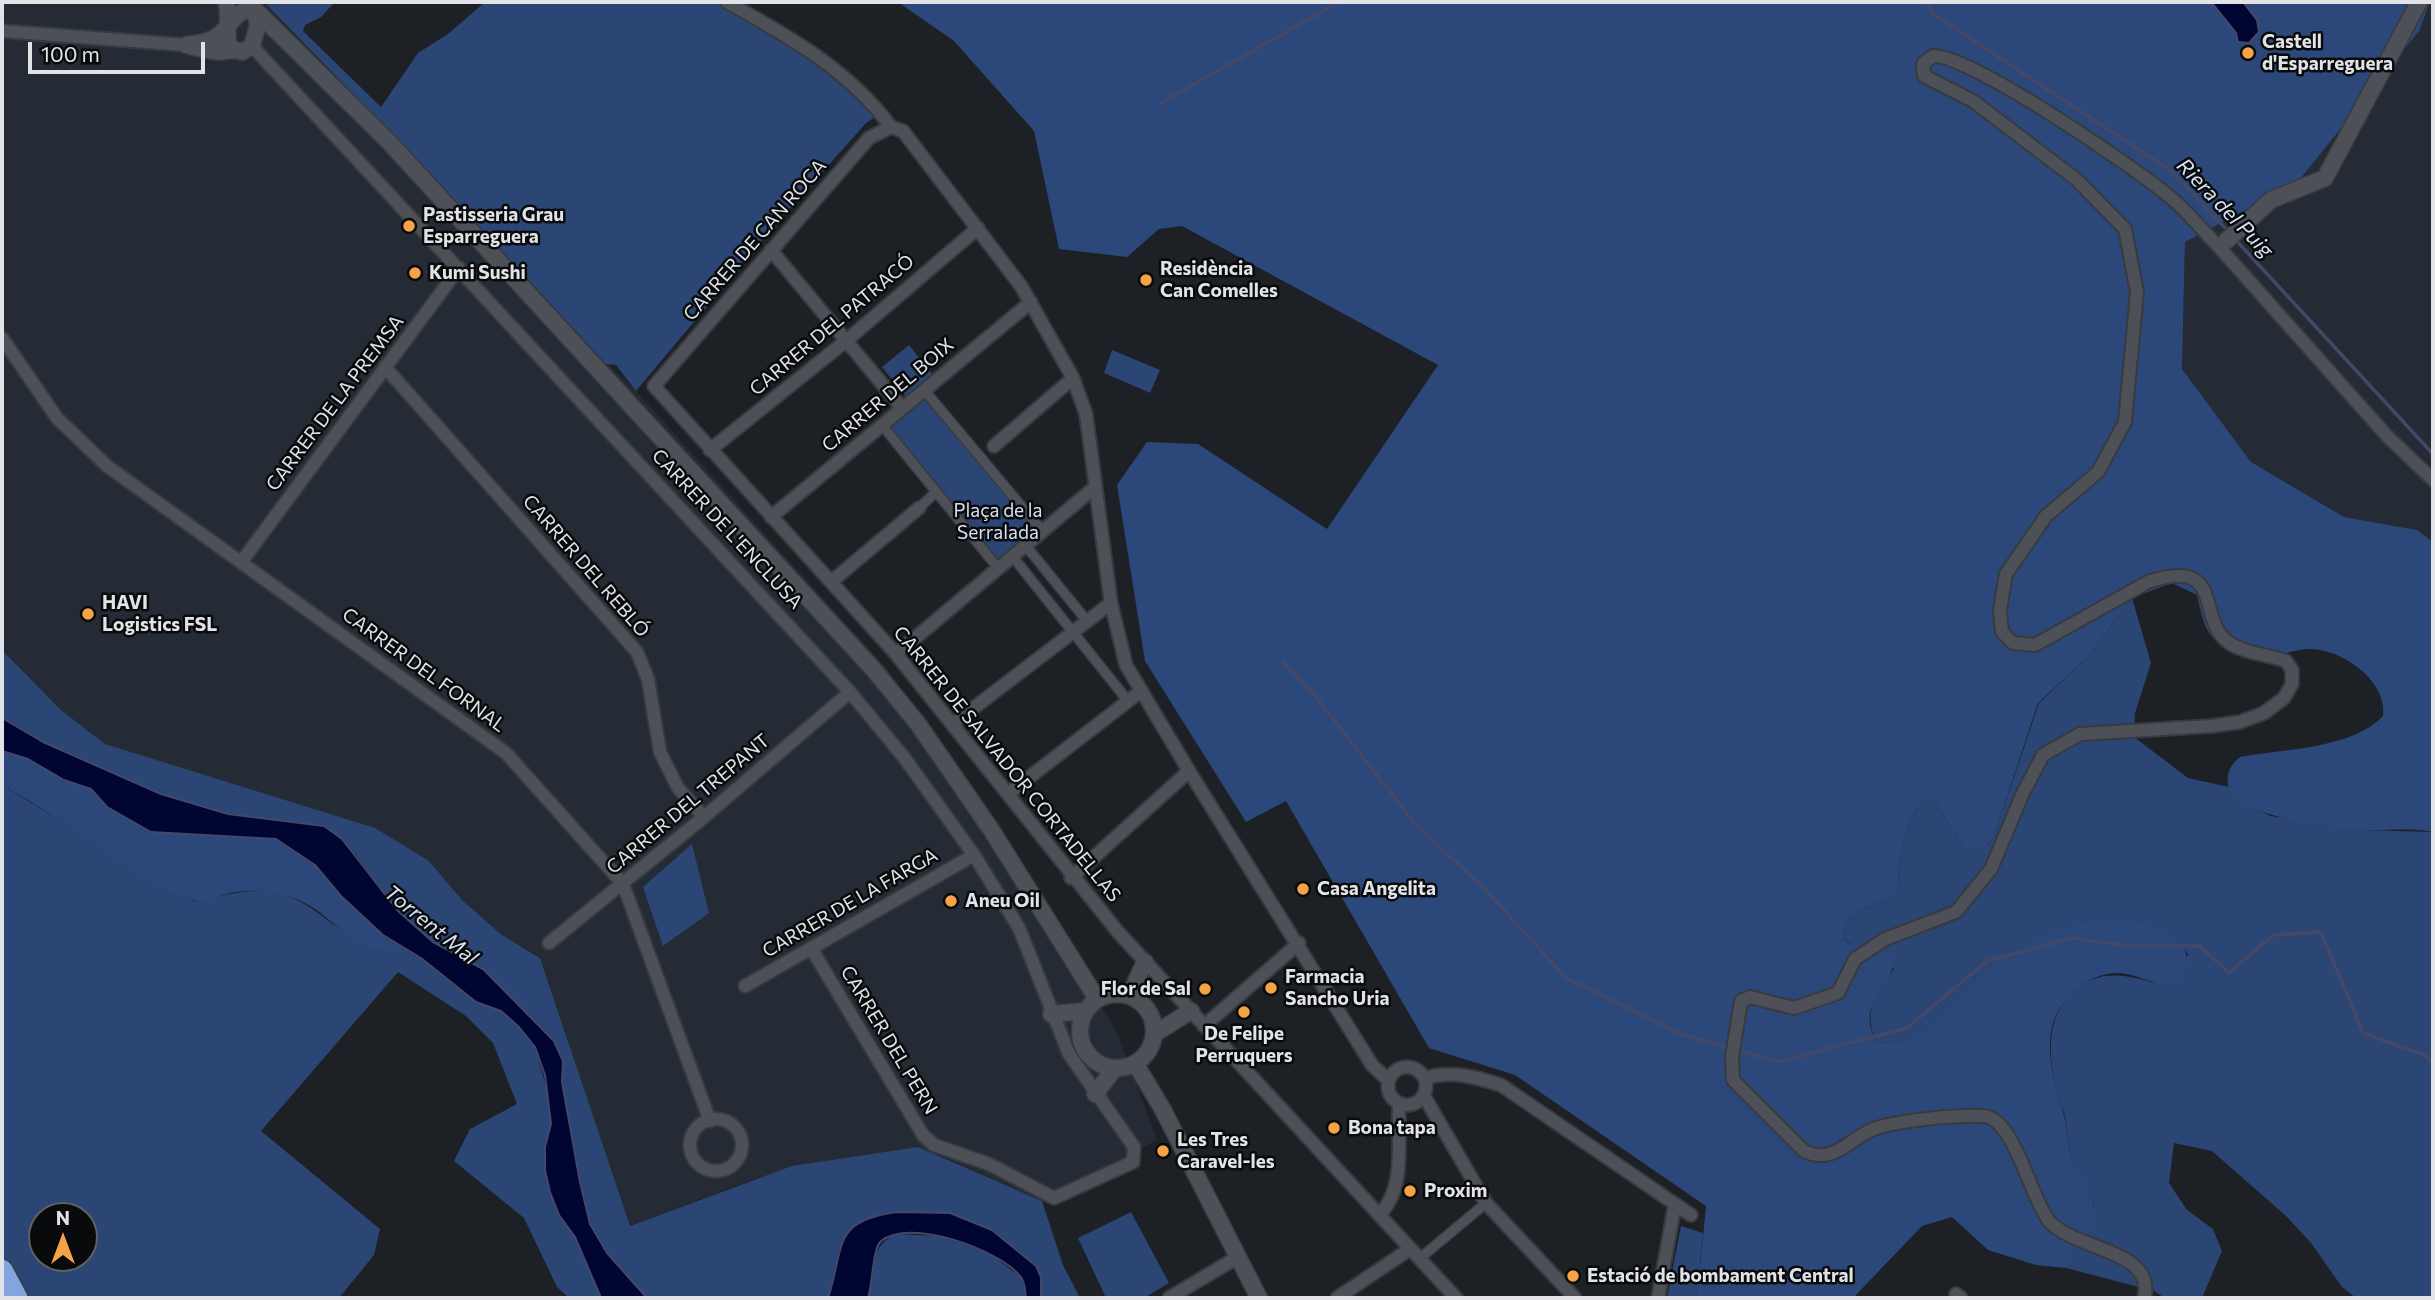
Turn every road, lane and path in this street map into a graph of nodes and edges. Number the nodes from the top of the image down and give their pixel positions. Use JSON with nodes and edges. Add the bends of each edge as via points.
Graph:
{"nodes":[{"id":1,"x":226,"y":2,"type":"edge"},
{"id":2,"x":727,"y":2,"type":"edge"},
{"id":3,"x":2418,"y":2,"type":"edge"},
{"id":4,"x":250,"y":4,"type":"edge"},
{"id":5,"x":229,"y":25,"type":"junction"},
{"id":6,"x":2,"y":31,"type":"edge"},
{"id":7,"x":186,"y":45,"type":"junction"},
{"id":8,"x":252,"y":46,"type":"junction"},
{"id":9,"x":294,"y":48,"type":"junction"},
{"id":10,"x":234,"y":50,"type":"junction"},
{"id":11,"x":891,"y":127,"type":"junction"},
{"id":12,"x":978,"y":228,"type":"junction"},
{"id":13,"x":2228,"y":240,"type":"junction"},
{"id":14,"x":771,"y":250,"type":"junction"},
{"id":15,"x":459,"y":268,"type":"junction"},
{"id":16,"x":1031,"y":302,"type":"junction"},
{"id":17,"x":2,"y":338,"type":"edge"},
{"id":18,"x":847,"y":340,"type":"junction"},
{"id":19,"x":385,"y":367,"type":"junction"},
{"id":20,"x":1073,"y":378,"type":"junction"},
{"id":21,"x":654,"y":386,"type":"joint"},
{"id":22,"x":924,"y":390,"type":"junction"},
{"id":23,"x":902,"y":408,"type":"junction"},
{"id":24,"x":882,"y":425,"type":"junction"},
{"id":25,"x":994,"y":446,"type":"joint"},
{"id":26,"x":710,"y":450,"type":"junction"},
{"id":27,"x":980,"y":458,"type":"junction"},
{"id":28,"x":2433,"y":480,"type":"edge"},
{"id":29,"x":1094,"y":488,"type":"junction"},
{"id":30,"x":936,"y":492,"type":"junction"},
{"id":31,"x":919,"y":508,"type":"joint"},
{"id":32,"x":771,"y":517,"type":"junction"},
{"id":33,"x":1043,"y":532,"type":"junction"},
{"id":34,"x":1026,"y":546,"type":"junction"},
{"id":35,"x":1013,"y":557,"type":"junction"},
{"id":36,"x":242,"y":561,"type":"junction"},
{"id":37,"x":998,"y":569,"type":"junction"},
{"id":38,"x":831,"y":582,"type":"junction"},
{"id":39,"x":1111,"y":603,"type":"junction"},
{"id":40,"x":1087,"y":621,"type":"junction"},
{"id":41,"x":1073,"y":632,"type":"junction"},
{"id":42,"x":896,"y":654,"type":"junction"},
{"id":43,"x":1141,"y":691,"type":"junction"},
{"id":44,"x":850,"y":692,"type":"junction"},
{"id":45,"x":1128,"y":701,"type":"junction"},
{"id":46,"x":954,"y":723,"type":"junction"},
{"id":47,"x":1189,"y":771,"type":"junction"},
{"id":48,"x":1009,"y":793,"type":"junction"},
{"id":49,"x":704,"y":817,"type":"junction"},
{"id":50,"x":974,"y":855,"type":"junction"},
{"id":51,"x":1072,"y":878,"type":"junction"},
{"id":52,"x":623,"y":884,"type":"junction"},
{"id":53,"x":549,"y":943,"type":"dead end"},
{"id":54,"x":1299,"y":943,"type":"junction"},
{"id":55,"x":811,"y":948,"type":"junction"},
{"id":56,"x":1145,"y":962,"type":"junction"},
{"id":57,"x":745,"y":986,"type":"dead end"},
{"id":58,"x":1129,"y":996,"type":"junction"},
{"id":59,"x":1091,"y":1005,"type":"junction"},
{"id":60,"x":1191,"y":1011,"type":"junction"},
{"id":61,"x":1051,"y":1014,"type":"junction"},
{"id":62,"x":1204,"y":1026,"type":"junction"},
{"id":63,"x":1154,"y":1034,"type":"junction"},
{"id":64,"x":1135,"y":1063,"type":"junction"},
{"id":65,"x":1115,"y":1068,"type":"junction"},
{"id":66,"x":1425,"y":1078,"type":"junction"},
{"id":67,"x":1388,"y":1080,"type":"junction"},
{"id":68,"x":1095,"y":1094,"type":"junction"},
{"id":69,"x":1424,"y":1096,"type":"junction"},
{"id":70,"x":1399,"y":1104,"type":"junction"},
{"id":71,"x":710,"y":1121,"type":"junction"},
{"id":72,"x":1486,"y":1203,"type":"junction"},
{"id":73,"x":1675,"y":1204,"type":"junction"},
{"id":74,"x":1380,"y":1215,"type":"junction"},
{"id":75,"x":1691,"y":1215,"type":"dead end"},
{"id":76,"x":1410,"y":1249,"type":"junction"},
{"id":77,"x":1238,"y":1257,"type":"junction"},
{"id":78,"x":1419,"y":1259,"type":"junction"},
{"id":79,"x":2,"y":1270,"type":"edge"},
{"id":80,"x":2145,"y":1296,"type":"edge"},
{"id":81,"x":17,"y":1298,"type":"edge"},
{"id":82,"x":1169,"y":1298,"type":"edge"},
{"id":83,"x":1259,"y":1298,"type":"edge"},
{"id":84,"x":1338,"y":1298,"type":"edge"},
{"id":85,"x":1456,"y":1298,"type":"edge"},
{"id":86,"x":1574,"y":1298,"type":"edge"},
{"id":87,"x":1658,"y":1298,"type":"edge"}],
"edges":[{"from":1,"to":5,"type":"street"},
{"from":2,"to":11,"type":"street","via":[[827,63],[872,102]]},
{"from":3,"to":13,"type":"street","via":[[2325,178],[2272,200]]},
{"from":4,"to":5,"type":"street"},
{"from":4,"to":8,"type":"street","via":[[258,24]]},
{"from":4,"to":9,"type":"street"},
{"from":5,"to":7,"type":"street","via":[[212,39]]},
{"from":5,"to":10,"type":"street","via":[[227,40]]},
{"from":6,"to":7,"type":"street"},
{"from":7,"to":10,"type":"street","via":[[207,51]]},
{"from":8,"to":9,"type":"street","via":[[268,40]]},
{"from":8,"to":10,"type":"street","via":[[242,52]]},
{"from":8,"to":15,"type":"street","name":"CARRER DE L'ENCLUSA"},
{"from":9,"to":59,"type":"street","via":[[390,142],[874,670],[918,724],[992,831]]},
{"from":11,"to":12,"type":"street","via":[[903,131]]},
{"from":11,"to":14,"type":"street","name":"CARRER DE CAN ROCA","via":[[869,138]]},
{"from":12,"to":16,"type":"street"},
{"from":12,"to":18,"type":"street","name":"CARRER DEL PATRACÓ"},
{"from":13,"to":28,"type":"street","via":[[2388,436]]},
{"from":13,"to":80,"type":"street","via":[[2160,189],[1983,74],[1950,58],[1933,56],[1923,64],[1924,76],[1973,102],[2067,172],[2125,229],[2137,292],[2125,422],[2098,472],[2046,516],[2006,574],[2000,610],[2002,632],[2014,643],[2035,645],[2148,582],[2186,576],[2205,590],[2217,632],[2245,651],[2286,661],[2292,670],[2292,684],[2284,698],[2264,713],[2240,722],[2080,734],[2043,755],[1991,869],[1956,912],[1885,939],[1855,958],[1838,993],[1794,1008],[1750,997],[1741,1001],[1732,1057],[1733,1080],[1813,1155],[1841,1151],[1877,1128],[1957,1117],[1996,1120],[2010,1137],[2034,1196],[2051,1223],[2135,1264],[2145,1279]]},
{"from":14,"to":18,"type":"street"},
{"from":14,"to":21,"type":"street","name":"CARRER DE CAN ROCA"},
{"from":15,"to":19,"type":"street","name":"CARRER DE LA PREMSA"},
{"from":15,"to":44,"type":"street","name":"CARRER DE L'ENCLUSA"},
{"from":16,"to":20,"type":"street"},
{"from":16,"to":22,"type":"street","name":"CARRER DEL BOIX"},
{"from":17,"to":36,"type":"street","name":"CARRER DEL FORNAL","via":[[57,418],[107,466]]},
{"from":18,"to":23,"type":"street"},
{"from":18,"to":26,"type":"street","name":"CARRER DEL PATRACÓ"},
{"from":19,"to":36,"type":"street","name":"CARRER DE LA PREMSA"},
{"from":19,"to":49,"type":"street","name":"CARRER DEL REBLÓ","via":[[637,652],[648,679],[660,752],[678,788]]},
{"from":20,"to":25,"type":"street"},
{"from":20,"to":29,"type":"street","via":[[1086,414]]},
{"from":21,"to":26,"type":"street","name":"CARRER DE SALVADOR CORTADELLAS"},
{"from":22,"to":23,"type":"street","name":"CARRER DEL BOIX"},
{"from":22,"to":27,"type":"street"},
{"from":23,"to":24,"type":"street","name":"CARRER DEL BOIX"},
{"from":24,"to":30,"type":"street"},
{"from":24,"to":32,"type":"street","name":"CARRER DEL BOIX"},
{"from":25,"to":27,"type":"street"},
{"from":26,"to":32,"type":"street","name":"CARRER DE SALVADOR CORTADELLAS"},
{"from":27,"to":33,"type":"street"},
{"from":29,"to":33,"type":"street"},
{"from":29,"to":39,"type":"street"},
{"from":30,"to":31,"type":"street"},
{"from":30,"to":37,"type":"street"},
{"from":31,"to":38,"type":"street"},
{"from":32,"to":38,"type":"street","name":"CARRER DE SALVADOR CORTADELLAS"},
{"from":33,"to":34,"type":"street"},
{"from":34,"to":35,"type":"street"},
{"from":34,"to":40,"type":"street"},
{"from":35,"to":37,"type":"street"},
{"from":35,"to":41,"type":"street"},
{"from":36,"to":52,"type":"street","name":"CARRER DEL FORNAL","via":[[506,752]]},
{"from":37,"to":42,"type":"street"},
{"from":38,"to":42,"type":"street","name":"CARRER DE SALVADOR CORTADELLAS"},
{"from":39,"to":40,"type":"street"},
{"from":39,"to":43,"type":"street","via":[[1121,652]]},
{"from":40,"to":41,"type":"street"},
{"from":41,"to":45,"type":"street"},
{"from":41,"to":46,"type":"street"},
{"from":42,"to":46,"type":"street","name":"CARRER DE SALVADOR CORTADELLAS"},
{"from":43,"to":45,"type":"street"},
{"from":43,"to":47,"type":"street"},
{"from":44,"to":49,"type":"street","name":"CARRER DEL TREPANT"},
{"from":44,"to":50,"type":"street","name":"CARRER DE L'ENCLUSA"},
{"from":45,"to":48,"type":"street"},
{"from":46,"to":48,"type":"street","name":"CARRER DE SALVADOR CORTADELLAS"},
{"from":47,"to":51,"type":"street"},
{"from":47,"to":54,"type":"street"},
{"from":48,"to":51,"type":"street","name":"CARRER DE SALVADOR CORTADELLAS"},
{"from":49,"to":52,"type":"street","name":"CARRER DEL TREPANT"},
{"from":50,"to":55,"type":"street","name":"CARRER DE LA FARGA"},
{"from":50,"to":61,"type":"street","name":"CARRER DE L'ENCLUSA","via":[[1019,928]]},
{"from":51,"to":56,"type":"street","name":"CARRER DE SALVADOR CORTADELLAS"},
{"from":52,"to":53,"type":"street","name":"CARRER DEL TREPANT"},
{"from":52,"to":71,"type":"street","name":"CARRER DEL FORNAL"},
{"from":54,"to":62,"type":"street"},
{"from":54,"to":67,"type":"street","via":[[1372,1065]]},
{"from":55,"to":57,"type":"street","name":"CARRER DE LA FARGA"},
{"from":55,"to":68,"type":"street","name":"CARRER DEL PERN","via":[[923,1135],[934,1145],[989,1164],[1054,1198],[1133,1162],[1134,1147]]},
{"from":56,"to":58,"type":"street"},
{"from":56,"to":60,"type":"street","name":"CARRER DE SALVADOR CORTADELLAS"},
{"from":58,"to":59,"type":"street","via":[[1118,994]]},
{"from":58,"to":63,"type":"street","via":[[1150,1015]]},
{"from":59,"to":61,"type":"street"},
{"from":59,"to":65,"type":"street","via":[[1079,1032],[1081,1043],[1094,1061]]},
{"from":60,"to":62,"type":"street","name":"CARRER DE SALVADOR CORTADELLAS"},
{"from":60,"to":63,"type":"street"},
{"from":61,"to":68,"type":"street","name":"CARRER DE L'ENCLUSA","via":[[1069,1054]]},
{"from":62,"to":74,"type":"street","name":"CARRER DE SALVADOR CORTADELLAS"},
{"from":63,"to":64,"type":"street","via":[[1145,1056]]},
{"from":64,"to":65,"type":"street"},
{"from":64,"to":77,"type":"street"},
{"from":65,"to":68,"type":"street"},
{"from":66,"to":67,"type":"street","via":[[1418,1069],[1406,1066],[1395,1070]]},
{"from":66,"to":69,"type":"street"},
{"from":66,"to":73,"type":"street","via":[[1442,1073],[1469,1075],[1501,1085]]},
{"from":67,"to":70,"type":"street","via":[[1390,1094]]},
{"from":69,"to":70,"type":"street","via":[[1413,1104]]},
{"from":69,"to":72,"type":"street"},
{"from":70,"to":74,"type":"street","via":[[1396,1189]]},
{"from":71,"to":71,"type":"street","via":[[694,1131],[690,1149],[705,1169],[724,1170],[738,1159],[741,1141],[727,1122]]},
{"from":72,"to":78,"type":"street"},
{"from":72,"to":86,"type":"street"},
{"from":73,"to":75,"type":"street"},
{"from":73,"to":87,"type":"street"},
{"from":74,"to":76,"type":"street","name":"CARRER DE SALVADOR CORTADELLAS"},
{"from":76,"to":78,"type":"street","name":"CARRER DE SALVADOR CORTADELLAS"},
{"from":76,"to":84,"type":"street"},
{"from":77,"to":82,"type":"street"},
{"from":77,"to":83,"type":"street"},
{"from":78,"to":85,"type":"street","name":"CARRER DE SALVADOR CORTADELLAS"},
{"from":79,"to":81,"type":"highway"}]}
